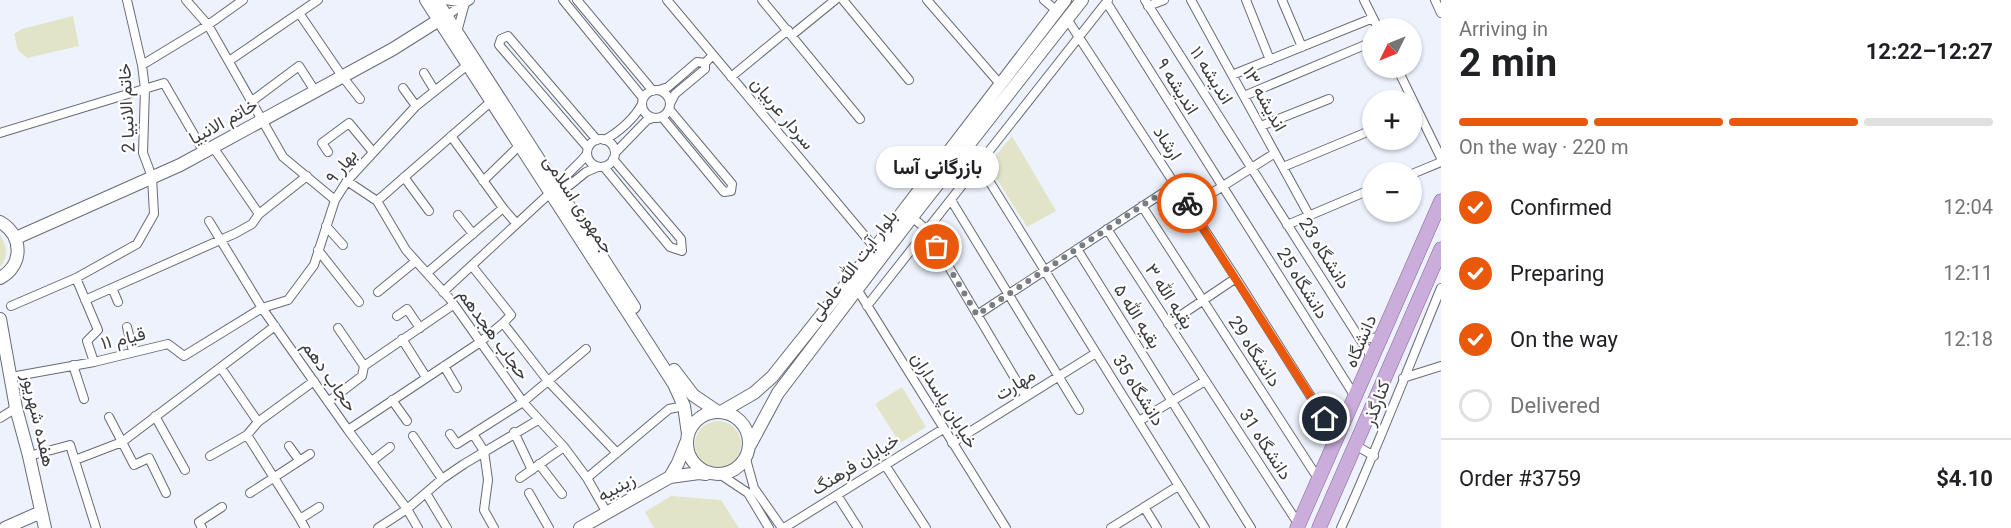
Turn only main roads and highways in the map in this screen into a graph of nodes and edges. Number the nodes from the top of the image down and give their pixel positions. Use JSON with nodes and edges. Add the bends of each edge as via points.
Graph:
{"nodes":[{"id":1,"x":426,"y":0,"type":"edge"},
{"id":2,"x":436,"y":0,"type":"edge"},
{"id":3,"x":1065,"y":0,"type":"edge"},
{"id":4,"x":1082,"y":0,"type":"edge"},
{"id":5,"x":443,"y":18,"type":"junction"},
{"id":6,"x":471,"y":62,"type":"junction"},
{"id":7,"x":495,"y":99,"type":"junction"},
{"id":8,"x":554,"y":190,"type":"junction"},
{"id":9,"x":1441,"y":201,"type":"edge"},
{"id":10,"x":0,"y":222,"type":"edge"},
{"id":11,"x":16,"y":238,"type":"junction"},
{"id":12,"x":1441,"y":249,"type":"edge"},
{"id":13,"x":0,"y":278,"type":"edge"},
{"id":14,"x":0,"y":319,"type":"edge"},
{"id":15,"x":754,"y":393,"type":"junction"},
{"id":16,"x":768,"y":409,"type":"junction"},
{"id":17,"x":719,"y":412,"type":"junction"},
{"id":18,"x":687,"y":438,"type":"junction"},
{"id":19,"x":750,"y":445,"type":"junction"},
{"id":20,"x":717,"y":475,"type":"junction"},
{"id":21,"x":670,"y":477,"type":"junction"},
{"id":22,"x":41,"y":512,"type":"junction"},
{"id":23,"x":1298,"y":527,"type":"edge"},
{"id":24,"x":5,"y":528,"type":"edge"},
{"id":25,"x":45,"y":528,"type":"edge"},
{"id":26,"x":580,"y":528,"type":"edge"},
{"id":27,"x":1319,"y":528,"type":"edge"}],
"edges":[{"from":1,"to":5,"type":"main road","name":"جمهوری اسلامی"},
{"from":2,"to":5,"type":"main road","name":"جمهوری اسلامی"},
{"from":3,"to":15,"type":"main road","name":"بلوار آیت‌ الله عاملی","via":[[875,248],[772,377]]},
{"from":4,"to":16,"type":"main road","name":"بلوار آیت‌ الله عاملی"},
{"from":5,"to":6,"type":"main road","name":"جمهوری اسلامی"},
{"from":5,"to":6,"type":"main road","name":"جمهوری اسلامی","via":[[457,32]]},
{"from":5,"to":11,"type":"main road","name":"خاتم الانبیا","via":[[208,149]]},
{"from":6,"to":7,"type":"main road","name":"جمهوری اسلامی"},
{"from":7,"to":8,"type":"main road","name":"جمهوری اسلامی"},
{"from":7,"to":8,"type":"main road","name":"جمهوری اسلامی","via":[[520,145]]},
{"from":8,"to":17,"type":"main road","name":"جمهوری اسلامی","via":[[677,375],[693,395]]},
{"from":8,"to":18,"type":"main road","name":"جمهوری اسلامی","via":[[674,384],[684,406]]},
{"from":9,"to":23,"type":"main road","name":"دانشگاه"},
{"from":10,"to":11,"type":"main road"},
{"from":11,"to":13,"type":"main road","via":[[17,258]]},
{"from":12,"to":27,"type":"main road","name":"دانشگاه"},
{"from":14,"to":22,"type":"main road","name":"هفده شهریور"},
{"from":15,"to":16,"type":"main road","via":[[757,405]]},
{"from":15,"to":17,"type":"main road","name":"بلوار آیت‌ الله عاملی"},
{"from":16,"to":19,"type":"main road","name":"بلوار آیت‌ الله عاملی"},
{"from":17,"to":18,"type":"main road","via":[[700,417]]},
{"from":17,"to":19,"type":"main road","via":[[731,415],[746,427]]},
{"from":18,"to":20,"type":"main road","via":[[691,460],[704,472]]},
{"from":18,"to":21,"type":"main road"},
{"from":19,"to":20,"type":"main road","via":[[746,459],[737,468]]},
{"from":20,"to":21,"type":"main road","name":"زینبیه"},
{"from":21,"to":26,"type":"main road","name":"زینبیه"},
{"from":22,"to":24,"type":"main road"},
{"from":22,"to":25,"type":"main road","name":"هفده شهریور"}]}
